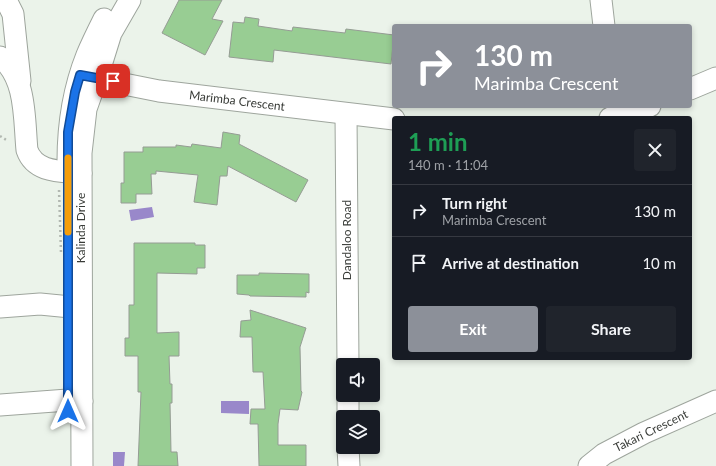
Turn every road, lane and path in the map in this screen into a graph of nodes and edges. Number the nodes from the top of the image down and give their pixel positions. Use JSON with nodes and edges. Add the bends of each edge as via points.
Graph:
{"nodes":[{"id":1,"x":6,"y":0,"type":"edge"},
{"id":2,"x":113,"y":0,"type":"edge"},
{"id":3,"x":130,"y":0,"type":"edge"},
{"id":4,"x":601,"y":0,"type":"edge"},
{"id":5,"x":604,"y":24,"type":"edge"},
{"id":6,"x":0,"y":57,"type":"edge"},
{"id":7,"x":89,"y":77,"type":"junction"},
{"id":8,"x":716,"y":78,"type":"edge"},
{"id":9,"x":692,"y":88,"type":"edge"},
{"id":10,"x":22,"y":99,"type":"junction"},
{"id":11,"x":639,"y":108,"type":"edge"},
{"id":12,"x":613,"y":113,"type":"edge"},
{"id":13,"x":346,"y":114,"type":"junction"},
{"id":14,"x":392,"y":119,"type":"edge"},
{"id":15,"x":75,"y":172,"type":"junction"},
{"id":16,"x":0,"y":307,"type":"edge"},
{"id":17,"x":75,"y":308,"type":"junction"},
{"id":18,"x":348,"y":358,"type":"edge"},
{"id":19,"x":75,"y":400,"type":"junction"},
{"id":20,"x":716,"y":401,"type":"edge"},
{"id":21,"x":0,"y":404,"type":"edge"},
{"id":22,"x":348,"y":454,"type":"edge"},
{"id":23,"x":68,"y":466,"type":"edge"},
{"id":24,"x":82,"y":466,"type":"edge"},
{"id":25,"x":348,"y":466,"type":"edge"},
{"id":26,"x":589,"y":466,"type":"edge"}],
"edges":[{"from":1,"to":10,"type":"street","via":[[13,14]]},
{"from":2,"to":7,"type":"street","name":"Kalinda Drive","via":[[87,55]]},
{"from":3,"to":7,"type":"street","name":"Kalinda Drive"},
{"from":4,"to":5,"type":"street"},
{"from":6,"to":10,"type":"street","via":[[12,70]]},
{"from":7,"to":13,"type":"street","name":"Marimba Crescent","via":[[159,91]]},
{"from":7,"to":15,"type":"street","name":"Kalinda Drive","via":[[81,153]]},
{"from":8,"to":9,"type":"street"},
{"from":10,"to":15,"type":"street","via":[[30,158],[43,168]]},
{"from":11,"to":12,"type":"street"},
{"from":13,"to":14,"type":"street","name":"Marimba Crescent"},
{"from":13,"to":18,"type":"street","name":"Dandaloo Road"},
{"from":15,"to":17,"type":"street","name":"Kalinda Drive"},
{"from":16,"to":17,"type":"street","via":[[40,304]]},
{"from":17,"to":19,"type":"street","name":"Kalinda Drive"},
{"from":19,"to":21,"type":"street"},
{"from":19,"to":23,"type":"street","name":"Kalinda Drive"},
{"from":19,"to":24,"type":"street","name":"Kalinda Drive"},
{"from":20,"to":26,"type":"street","name":"Takari Crescent","via":[[644,433],[604,454]]},
{"from":22,"to":25,"type":"street"}]}
